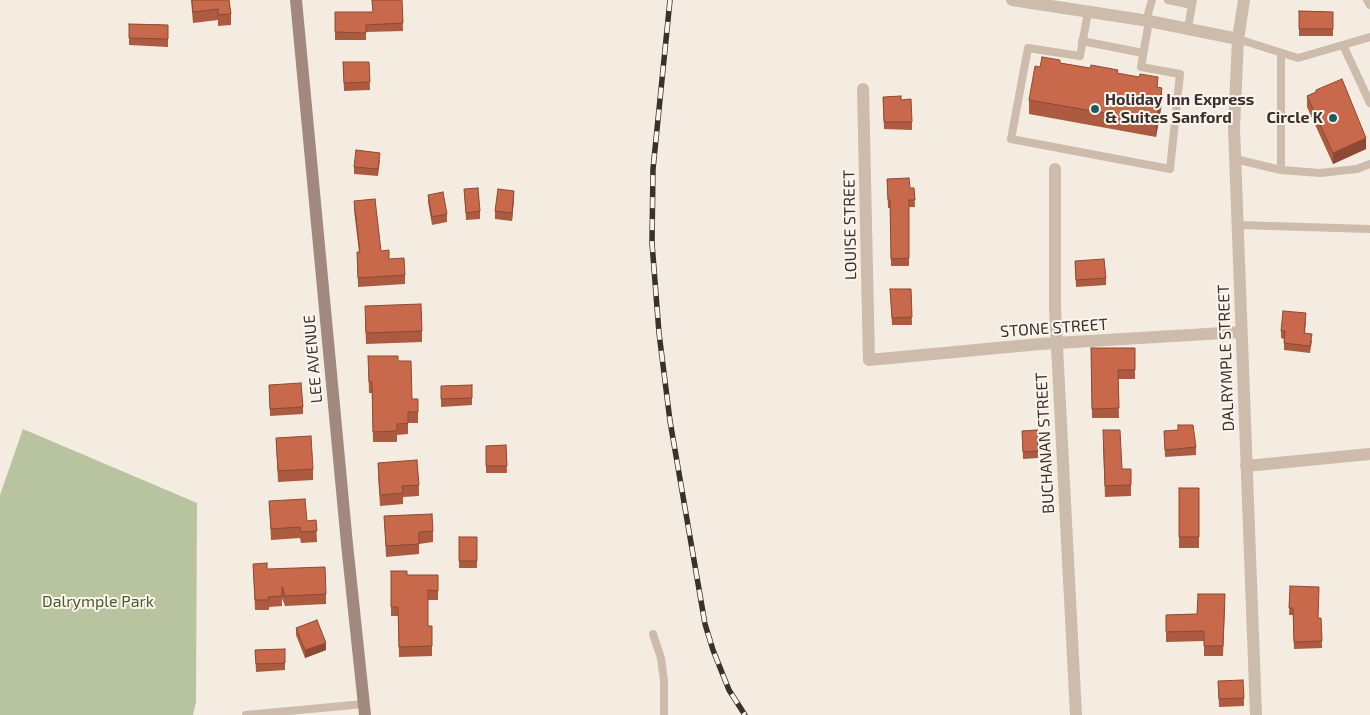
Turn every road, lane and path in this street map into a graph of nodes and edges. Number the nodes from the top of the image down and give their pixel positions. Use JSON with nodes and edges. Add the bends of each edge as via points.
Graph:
{"nodes":[{"id":1,"x":296,"y":0,"type":"edge"},
{"id":2,"x":1012,"y":0,"type":"edge"},
{"id":3,"x":1152,"y":0,"type":"edge"},
{"id":4,"x":1168,"y":0,"type":"edge"},
{"id":5,"x":1244,"y":0,"type":"edge"},
{"id":6,"x":1367,"y":0,"type":"edge"},
{"id":7,"x":1193,"y":2,"type":"edge"},
{"id":8,"x":1046,"y":3,"type":"edge"},
{"id":9,"x":1370,"y":5,"type":"edge"},
{"id":10,"x":1088,"y":12,"type":"junction"},
{"id":11,"x":1147,"y":21,"type":"junction"},
{"id":12,"x":1188,"y":28,"type":"junction"},
{"id":13,"x":1370,"y":37,"type":"edge"},
{"id":14,"x":1238,"y":39,"type":"junction"},
{"id":15,"x":1082,"y":41,"type":"junction"},
{"id":16,"x":1343,"y":45,"type":"junction"},
{"id":17,"x":1144,"y":53,"type":"junction"},
{"id":18,"x":1281,"y":53,"type":"junction"},
{"id":19,"x":862,"y":89,"type":"dead end"},
{"id":20,"x":1370,"y":103,"type":"edge"},
{"id":21,"x":1235,"y":159,"type":"junction"},
{"id":22,"x":1370,"y":164,"type":"edge"},
{"id":23,"x":1055,"y":169,"type":"dead end"},
{"id":24,"x":1281,"y":170,"type":"junction"},
{"id":25,"x":1237,"y":225,"type":"junction"},
{"id":26,"x":1370,"y":229,"type":"edge"},
{"id":27,"x":1240,"y":332,"type":"junction"},
{"id":28,"x":1057,"y":344,"type":"junction"},
{"id":29,"x":870,"y":360,"type":"joint"},
{"id":30,"x":1370,"y":454,"type":"edge"},
{"id":31,"x":1246,"y":466,"type":"junction"},
{"id":32,"x":653,"y":634,"type":"dead end"},
{"id":33,"x":365,"y":710,"type":"edge"},
{"id":34,"x":246,"y":715,"type":"edge"},
{"id":35,"x":664,"y":715,"type":"edge"},
{"id":36,"x":1076,"y":715,"type":"edge"},
{"id":37,"x":1256,"y":715,"type":"edge"}],
"edges":[{"from":1,"to":33,"type":"street","name":"LEE AVENUE"},
{"from":2,"to":8,"type":"street"},
{"from":3,"to":11,"type":"lane"},
{"from":4,"to":7,"type":"lane"},
{"from":5,"to":14,"type":"street","name":"DALRYMPLE STREET"},
{"from":6,"to":9,"type":"lane"},
{"from":7,"to":12,"type":"lane"},
{"from":8,"to":10,"type":"street"},
{"from":10,"to":11,"type":"street"},
{"from":10,"to":15,"type":"lane"},
{"from":11,"to":12,"type":"street"},
{"from":11,"to":17,"type":"lane"},
{"from":12,"to":14,"type":"street"},
{"from":13,"to":16,"type":"lane"},
{"from":14,"to":18,"type":"lane"},
{"from":14,"to":21,"type":"street","name":"DALRYMPLE STREET"},
{"from":15,"to":17,"type":"lane"},
{"from":15,"to":17,"type":"lane","via":[[1080,56],[1028,48],[1011,139],[1170,169],[1180,74],[1141,67]]},
{"from":16,"to":18,"type":"lane","via":[[1298,58]]},
{"from":16,"to":20,"type":"lane"},
{"from":18,"to":24,"type":"lane"},
{"from":19,"to":29,"type":"street","name":"LOUISE STREET"},
{"from":21,"to":24,"type":"lane"},
{"from":21,"to":25,"type":"street","name":"DALRYMPLE STREET"},
{"from":22,"to":24,"type":"lane","via":[[1357,169],[1320,173]]},
{"from":23,"to":28,"type":"street","name":"BUCHANAN STREET"},
{"from":25,"to":26,"type":"lane"},
{"from":25,"to":27,"type":"street","name":"DALRYMPLE STREET"},
{"from":27,"to":28,"type":"street","name":"STONE STREET"},
{"from":27,"to":31,"type":"street","name":"DALRYMPLE STREET"},
{"from":28,"to":29,"type":"street","name":"STONE STREET"},
{"from":28,"to":36,"type":"street","name":"BUCHANAN STREET"},
{"from":30,"to":31,"type":"street"},
{"from":31,"to":37,"type":"street","name":"DALRYMPLE STREET"},
{"from":32,"to":35,"type":"lane","via":[[662,666]]},
{"from":33,"to":34,"type":"lane"}]}
